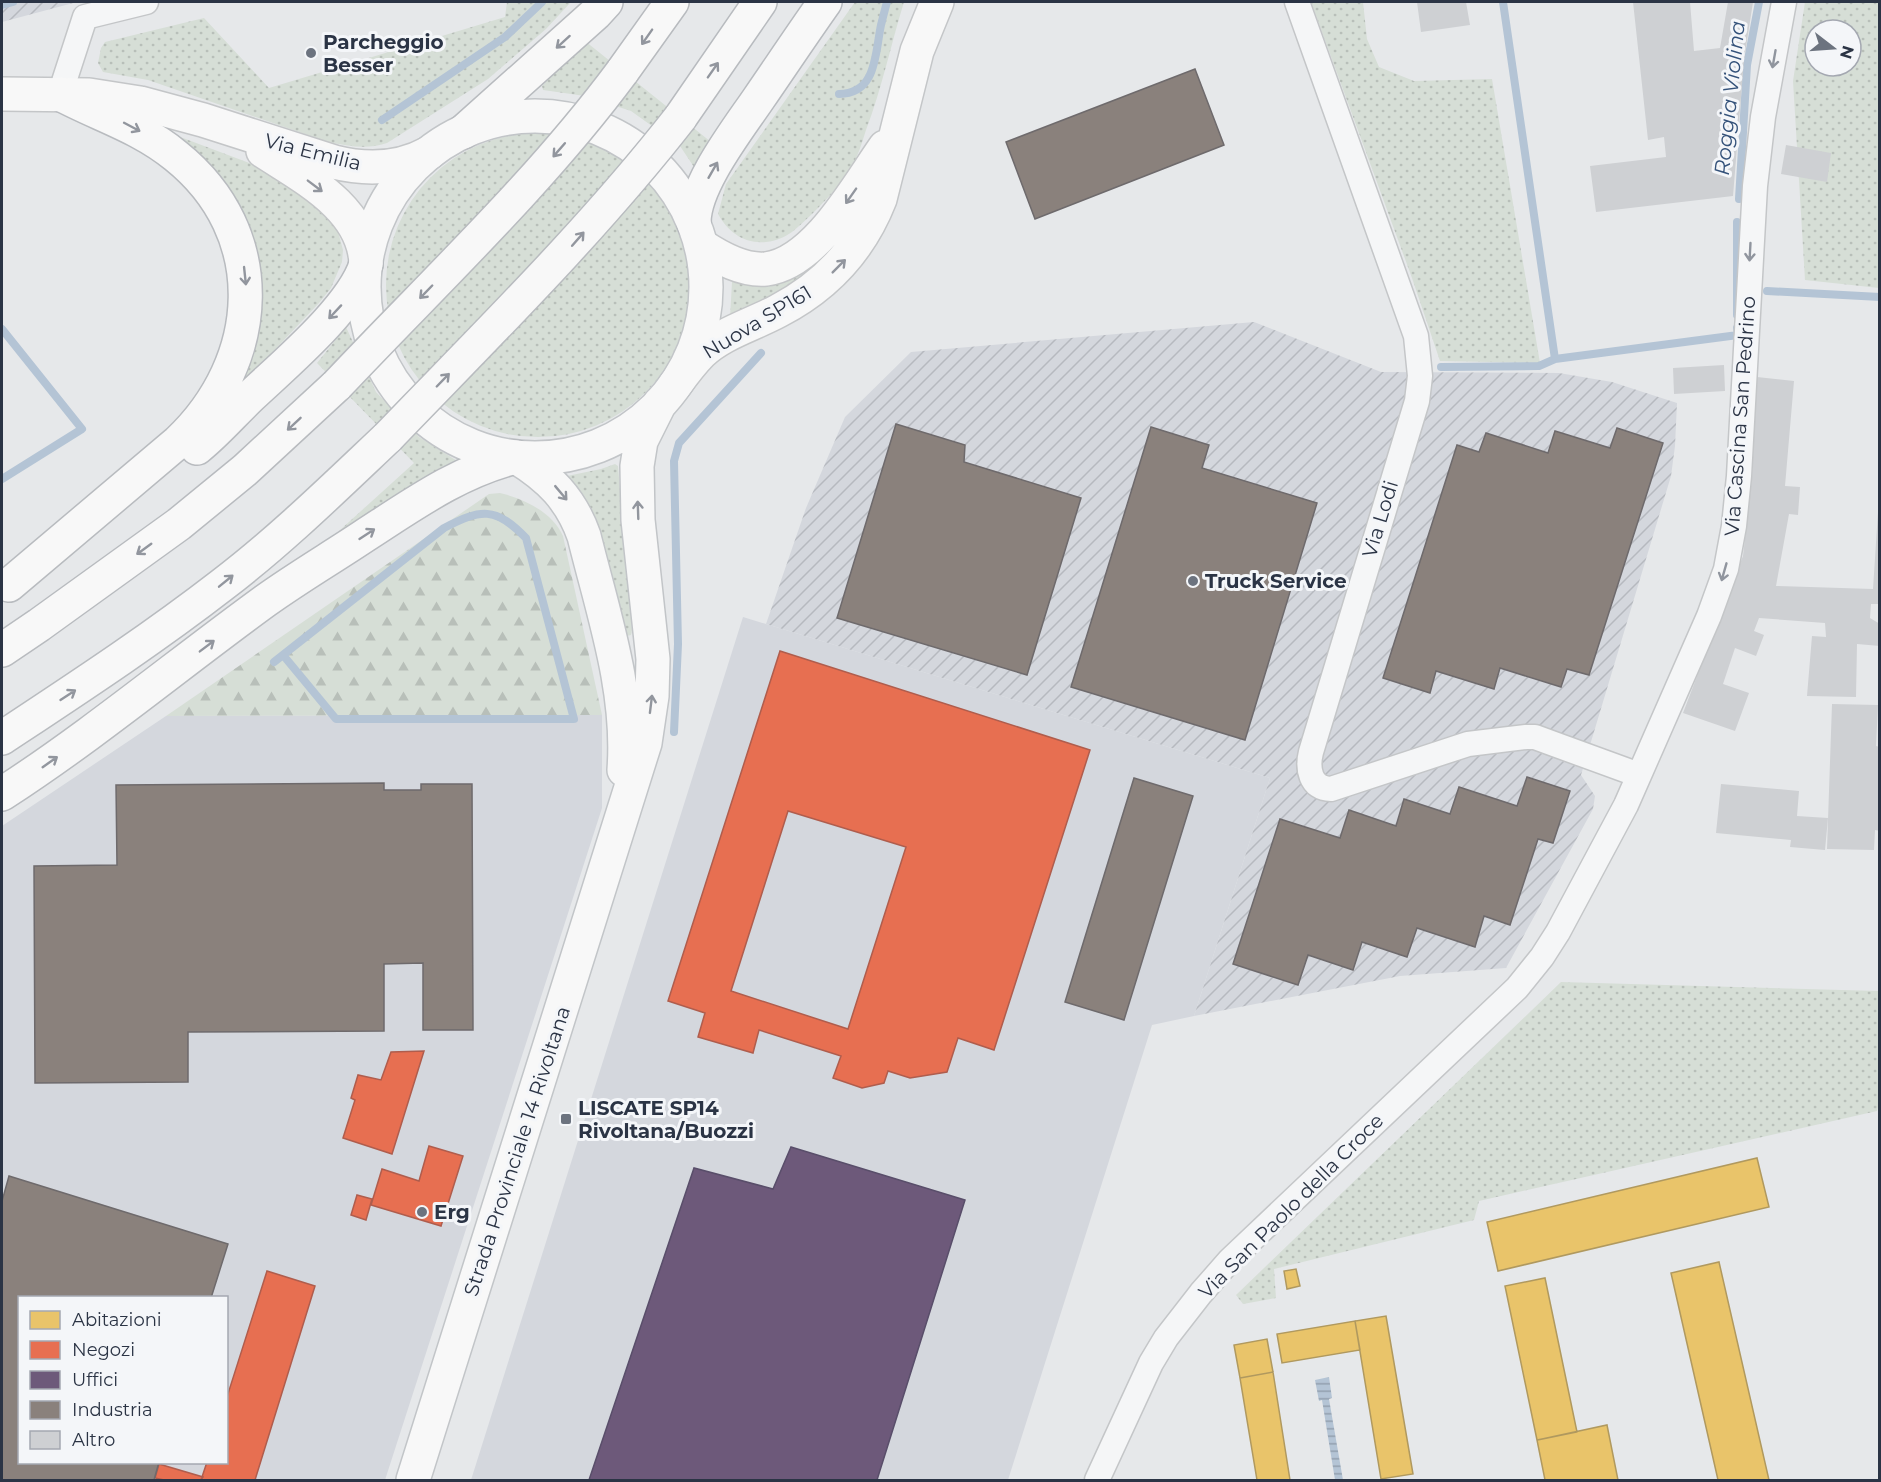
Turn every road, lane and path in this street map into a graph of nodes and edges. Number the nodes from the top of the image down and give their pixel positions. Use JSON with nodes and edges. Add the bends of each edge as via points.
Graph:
{"nodes":[{"id":1,"x":146,"y":2,"type":"edge"},
{"id":2,"x":606,"y":2,"type":"edge"},
{"id":3,"x":672,"y":2,"type":"edge"},
{"id":4,"x":760,"y":2,"type":"edge"},
{"id":5,"x":825,"y":2,"type":"edge"},
{"id":6,"x":920,"y":2,"type":"edge"},
{"id":7,"x":937,"y":2,"type":"edge"},
{"id":8,"x":1297,"y":2,"type":"edge"},
{"id":9,"x":1784,"y":2,"type":"edge"},
{"id":10,"x":917,"y":51,"type":"junction"},
{"id":11,"x":2,"y":94,"type":"edge"},
{"id":12,"x":60,"y":94,"type":"junction"},
{"id":13,"x":231,"y":130,"type":"junction"},
{"id":14,"x":897,"y":131,"type":"junction"},
{"id":15,"x":464,"y":132,"type":"junction"},
{"id":16,"x":429,"y":153,"type":"junction"},
{"id":17,"x":698,"y":235,"type":"junction"},
{"id":18,"x":366,"y":264,"type":"junction"},
{"id":19,"x":668,"y":394,"type":"junction"},
{"id":20,"x":516,"y":457,"type":"junction"},
{"id":21,"x":5,"y":587,"type":"edge"},
{"id":22,"x":2,"y":650,"type":"edge"},
{"id":23,"x":2,"y":738,"type":"edge"},
{"id":24,"x":1639,"y":775,"type":"junction"},
{"id":25,"x":2,"y":794,"type":"edge"},
{"id":26,"x":621,"y":822,"type":"junction"},
{"id":27,"x":1533,"y":968,"type":"joint"},
{"id":28,"x":412,"y":1480,"type":"edge"},
{"id":29,"x":1097,"y":1480,"type":"edge"}],
"edges":[{"from":1,"to":12,"type":"street","via":[[85,16]]},
{"from":2,"to":15,"type":"main road","one_way":true},
{"from":3,"to":22,"type":"main road","one_way":true,"bridge":true,"via":[[595,109],[519,195],[337,385],[245,470],[179,524]]},
{"from":23,"to":4,"type":"main road","one_way":true,"bridge":true,"via":[[222,585],[291,528],[388,437],[572,247],[649,158]]},
{"from":17,"to":5,"type":"main road","one_way":true,"via":[[694,213],[697,202],[720,157]]},
{"from":6,"to":10,"type":"main road","name":"Nuova SP161"},
{"from":7,"to":10,"type":"main road","name":"Nuova SP161"},
{"from":8,"to":24,"type":"street","name":"Via Lodi","via":[[1416,336],[1420,376],[1417,401],[1311,752],[1311,777],[1327,790],[1468,744],[1526,737]]},
{"from":9,"to":24,"type":"street","name":"Via Cascina San Pedrino","one_way":true,"via":[[1755,186],[1739,476],[1730,553],[1709,616]]},
{"from":10,"to":14,"type":"main road","name":"Nuova SP161"},
{"from":11,"to":12,"type":"main road","name":"Via Emilia"},
{"from":12,"to":13,"type":"main road","name":"Via Emilia","via":[[140,103]]},
{"from":12,"to":21,"type":"main road","one_way":true,"via":[[119,120],[162,145],[191,168],[223,210],[238,243],[246,279],[245,320],[224,382],[195,425]]},
{"from":13,"to":16,"type":"main road","name":"Via Emilia","via":[[362,167],[402,164]]},
{"from":13,"to":18,"type":"main road","name":"Via Emilia","one_way":true,"via":[[336,203],[355,228]]},
{"from":14,"to":17,"type":"main road","name":"Nuova SP161","one_way":true,"via":[[820,237],[789,262],[754,268],[728,261]]},
{"from":19,"to":14,"type":"main road","name":"Nuova SP161","one_way":true,"via":[[702,352],[795,301],[849,255],[880,199]]},
{"from":15,"to":16,"type":"main road"},
{"from":15,"to":17,"type":"main road","via":[[496,120],[531,115],[566,118],[599,128],[653,162],[679,193]]},
{"from":16,"to":18,"type":"main road","via":[[400,182],[385,206]]},
{"from":17,"to":19,"type":"main road","via":[[706,275],[704,316],[694,349]]},
{"from":18,"to":20,"type":"main road","via":[[370,329],[380,358],[397,387],[423,416],[454,438]]},
{"from":18,"to":21,"type":"main road","one_way":true,"via":[[355,288],[336,311],[200,445],[55,556]]},
{"from":19,"to":20,"type":"main road","via":[[629,430],[593,448],[554,457]]},
{"from":26,"to":19,"type":"main road","name":"Strada Provinciale 14 Rivoltana","one_way":true,"via":[[645,743],[652,696],[653,644],[638,520],[637,466],[641,441]]},
{"from":25,"to":20,"type":"main road","one_way":true,"via":[[108,721],[301,577],[434,491],[480,467]]},
{"from":20,"to":26,"type":"main road","name":"Strada Provinciale 14 Rivoltana","one_way":true,"via":[[543,474],[560,491],[584,536],[622,693],[626,740]]},
{"from":24,"to":27,"type":"street","name":"Via Cascina San Pedrino","via":[[1576,900]]},
{"from":26,"to":28,"type":"main road","name":"Strada Provinciale 14 Rivoltana"},
{"from":27,"to":29,"type":"street","name":"Via San Paolo della Croce","via":[[1517,988],[1215,1276],[1151,1362]]}]}
